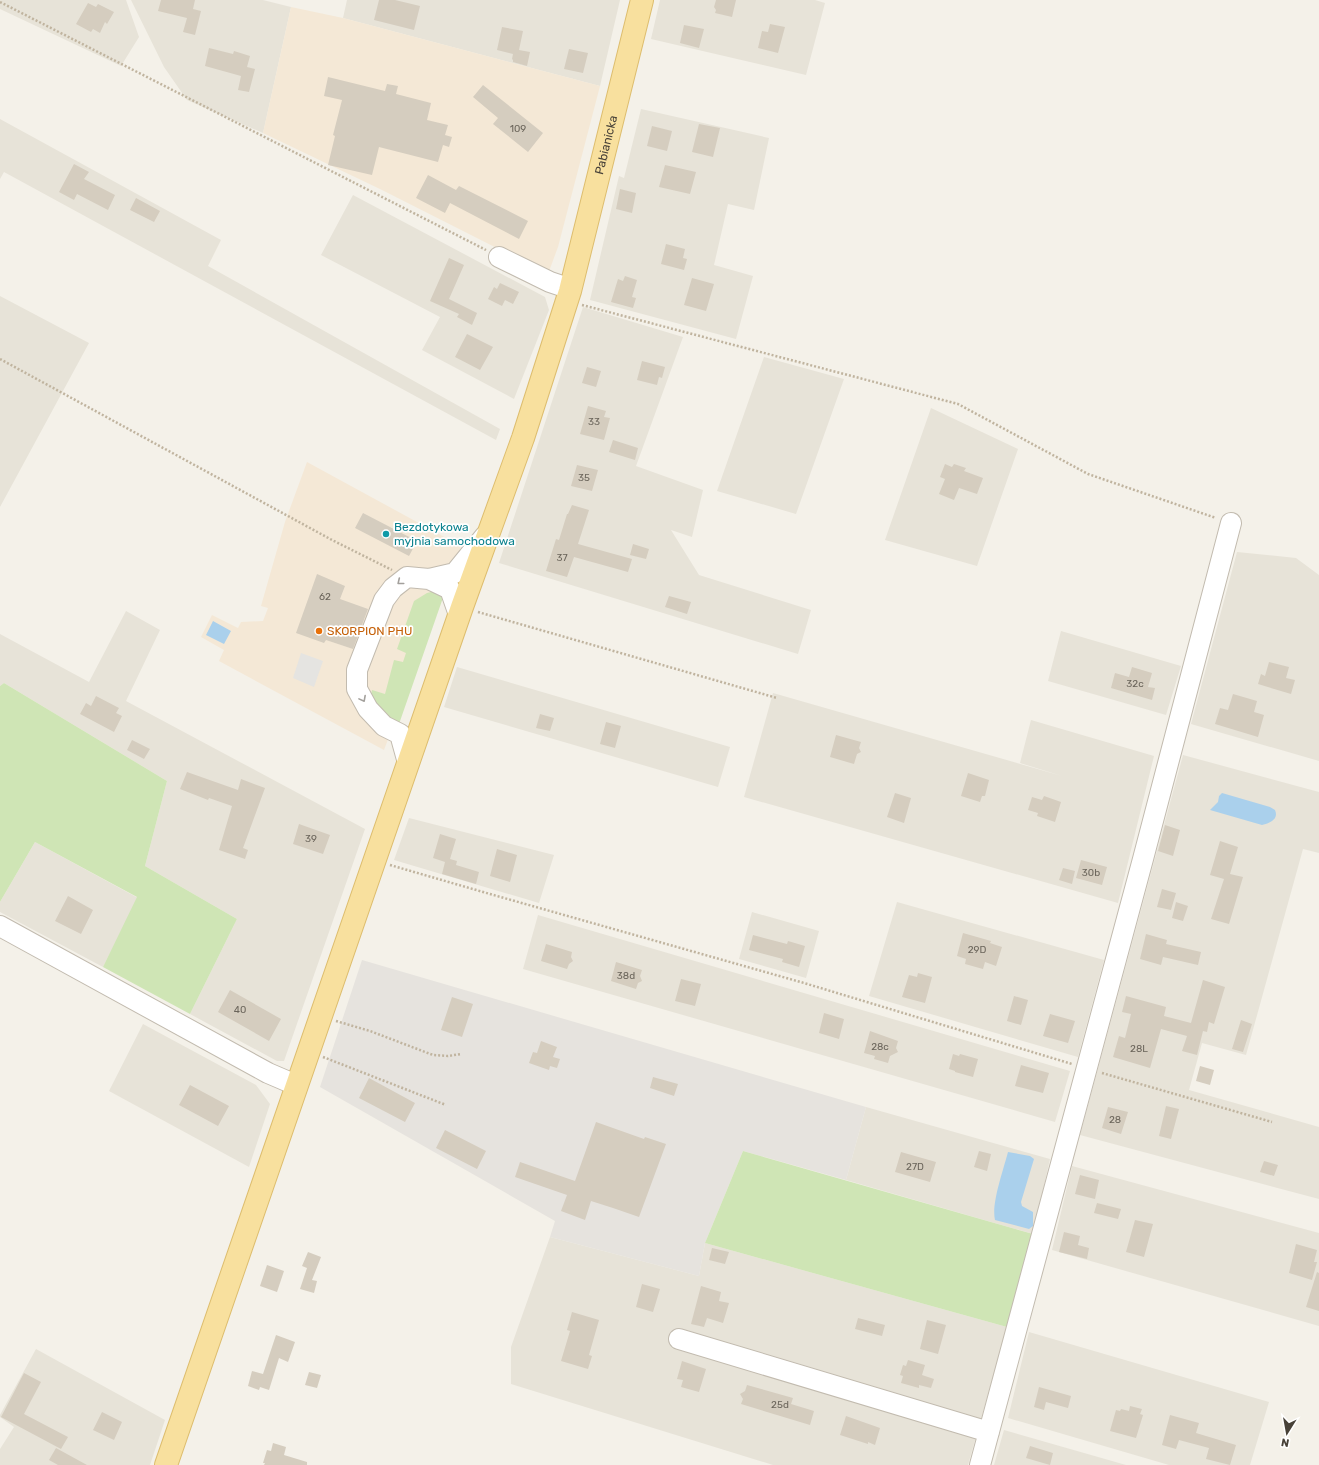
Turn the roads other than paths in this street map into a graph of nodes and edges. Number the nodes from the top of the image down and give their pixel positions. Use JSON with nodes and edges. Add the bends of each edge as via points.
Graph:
{"nodes":[{"id":1,"x":642,"y":0,"type":"edge"},
{"id":2,"x":499,"y":257,"type":"road end"},
{"id":3,"x":569,"y":293,"type":"junction"},
{"id":4,"x":1231,"y":523,"type":"road end"},
{"id":5,"x":489,"y":531,"type":"junction"},
{"id":6,"x":428,"y":579,"type":"junction"},
{"id":7,"x":461,"y":611,"type":"junction"},
{"id":8,"x":421,"y":726,"type":"junction"},
{"id":9,"x":400,"y":734,"type":"junction"},
{"id":10,"x":408,"y":763,"type":"junction"},
{"id":11,"x":0,"y":926,"type":"edge"},
{"id":12,"x":296,"y":1085,"type":"junction"},
{"id":13,"x":679,"y":1339,"type":"dead end"},
{"id":14,"x":989,"y":1432,"type":"junction"},
{"id":15,"x":166,"y":1465,"type":"edge"},
{"id":16,"x":980,"y":1465,"type":"edge"}],
"edges":[{"from":1,"to":3,"type":"main road","name":"Pabianicka"},
{"from":2,"to":3,"type":"street"},
{"from":3,"to":5,"type":"main road","name":"Pabianicka","via":[[523,438]]},
{"from":4,"to":14,"type":"street"},
{"from":5,"to":6,"type":"street","via":[[455,572]]},
{"from":5,"to":7,"type":"main road","name":"Pabianicka"},
{"from":6,"to":7,"type":"street","via":[[450,589]]},
{"from":6,"to":9,"type":"street","one_way":true,"via":[[407,577],[393,588],[384,600],[357,670],[357,689],[368,709],[384,726]]},
{"from":7,"to":8,"type":"main road","name":"Pabianicka"},
{"from":8,"to":9,"type":"street"},
{"from":8,"to":10,"type":"main road","name":"Pabianicka"},
{"from":9,"to":10,"type":"street"},
{"from":10,"to":12,"type":"main road","name":"Pabianicka"},
{"from":11,"to":12,"type":"street","via":[[268,1073]]},
{"from":12,"to":15,"type":"main road","name":"Pabianicka"},
{"from":13,"to":14,"type":"street"},
{"from":14,"to":16,"type":"street"}]}
